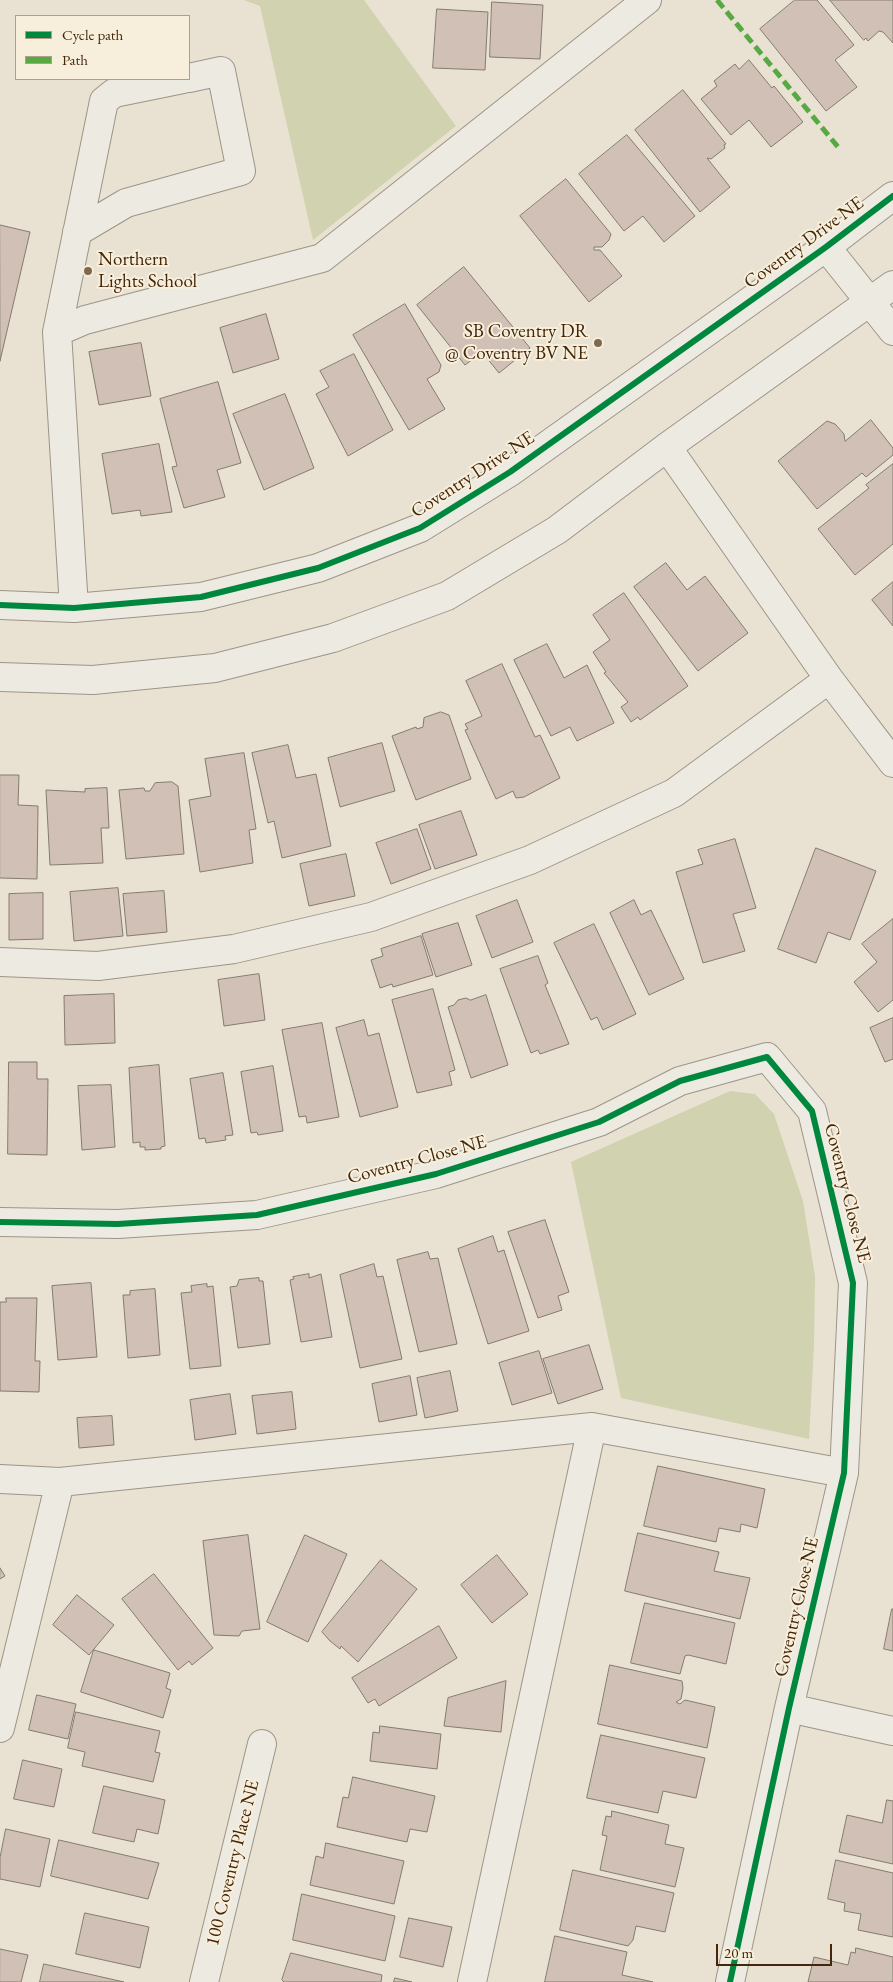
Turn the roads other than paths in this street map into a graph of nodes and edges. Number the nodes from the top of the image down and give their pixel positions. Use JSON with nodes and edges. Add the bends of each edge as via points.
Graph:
{"nodes":[{"id":1,"x":647,"y":0,"type":"edge"},
{"id":2,"x":190,"y":78,"type":"edge"},
{"id":3,"x":178,"y":80,"type":"edge"},
{"id":4,"x":90,"y":176,"type":"junction"},
{"id":5,"x":893,"y":196,"type":"edge"},
{"id":6,"x":126,"y":203,"type":"junction"},
{"id":7,"x":77,"y":232,"type":"junction"},
{"id":8,"x":826,"y":247,"type":"junction"},
{"id":9,"x":893,"y":285,"type":"edge"},
{"id":10,"x":870,"y":302,"type":"junction"},
{"id":11,"x":893,"y":331,"type":"edge"},
{"id":12,"x":57,"y":332,"type":"junction"},
{"id":13,"x":667,"y":447,"type":"junction"},
{"id":14,"x":0,"y":605,"type":"edge"},
{"id":15,"x":74,"y":608,"type":"junction"},
{"id":16,"x":0,"y":677,"type":"edge"},
{"id":17,"x":829,"y":679,"type":"junction"},
{"id":18,"x":893,"y":763,"type":"edge"},
{"id":19,"x":0,"y":962,"type":"edge"},
{"id":20,"x":0,"y":1222,"type":"edge"},
{"id":21,"x":592,"y":1427,"type":"junction"},
{"id":22,"x":844,"y":1474,"type":"junction"},
{"id":23,"x":0,"y":1479,"type":"edge"},
{"id":24,"x":60,"y":1482,"type":"junction"},
{"id":25,"x":789,"y":1708,"type":"junction"},
{"id":26,"x":0,"y":1728,"type":"edge"},
{"id":27,"x":893,"y":1731,"type":"edge"},
{"id":28,"x":262,"y":1744,"type":"dead end"},
{"id":29,"x":204,"y":1982,"type":"edge"},
{"id":30,"x":472,"y":1982,"type":"edge"},
{"id":31,"x":730,"y":1982,"type":"edge"}],
"edges":[{"from":1,"to":12,"type":"street","via":[[322,258],[85,320]]},
{"from":2,"to":6,"type":"street","via":[[221,71],[241,171]]},
{"from":3,"to":4,"type":"street","via":[[114,93],[104,100]]},
{"from":4,"to":6,"type":"street","via":[[90,197],[96,206]]},
{"from":4,"to":7,"type":"street"},
{"from":5,"to":8,"type":"street","name":"Coventry Drive NE"},
{"from":6,"to":7,"type":"street"},
{"from":7,"to":12,"type":"street"},
{"from":8,"to":10,"type":"street"},
{"from":8,"to":15,"type":"street","name":"Coventry Drive NE","via":[[510,472],[420,528],[318,568],[201,596]]},
{"from":9,"to":10,"type":"street"},
{"from":10,"to":11,"type":"street"},
{"from":10,"to":13,"type":"street"},
{"from":12,"to":15,"type":"street"},
{"from":13,"to":16,"type":"street","via":[[556,530],[446,596],[333,638],[215,668],[94,680]]},
{"from":13,"to":17,"type":"street"},
{"from":14,"to":15,"type":"street","name":"Coventry Drive NE"},
{"from":17,"to":18,"type":"street"},
{"from":17,"to":19,"type":"street","via":[[674,793],[530,860],[371,917],[234,949],[98,966]]},
{"from":20,"to":22,"type":"street","name":"Coventry Close NE","via":[[118,1224],[257,1215],[436,1174],[599,1122],[680,1081],[767,1057],[812,1111],[853,1283]]},
{"from":21,"to":22,"type":"street"},
{"from":21,"to":24,"type":"street"},
{"from":21,"to":30,"type":"street"},
{"from":22,"to":25,"type":"street","name":"Coventry Close NE"},
{"from":23,"to":24,"type":"street"},
{"from":24,"to":26,"type":"street"},
{"from":25,"to":27,"type":"street"},
{"from":25,"to":31,"type":"street","name":"Coventry Close NE"},
{"from":28,"to":29,"type":"street","name":"100 Coventry Place NE"}]}
